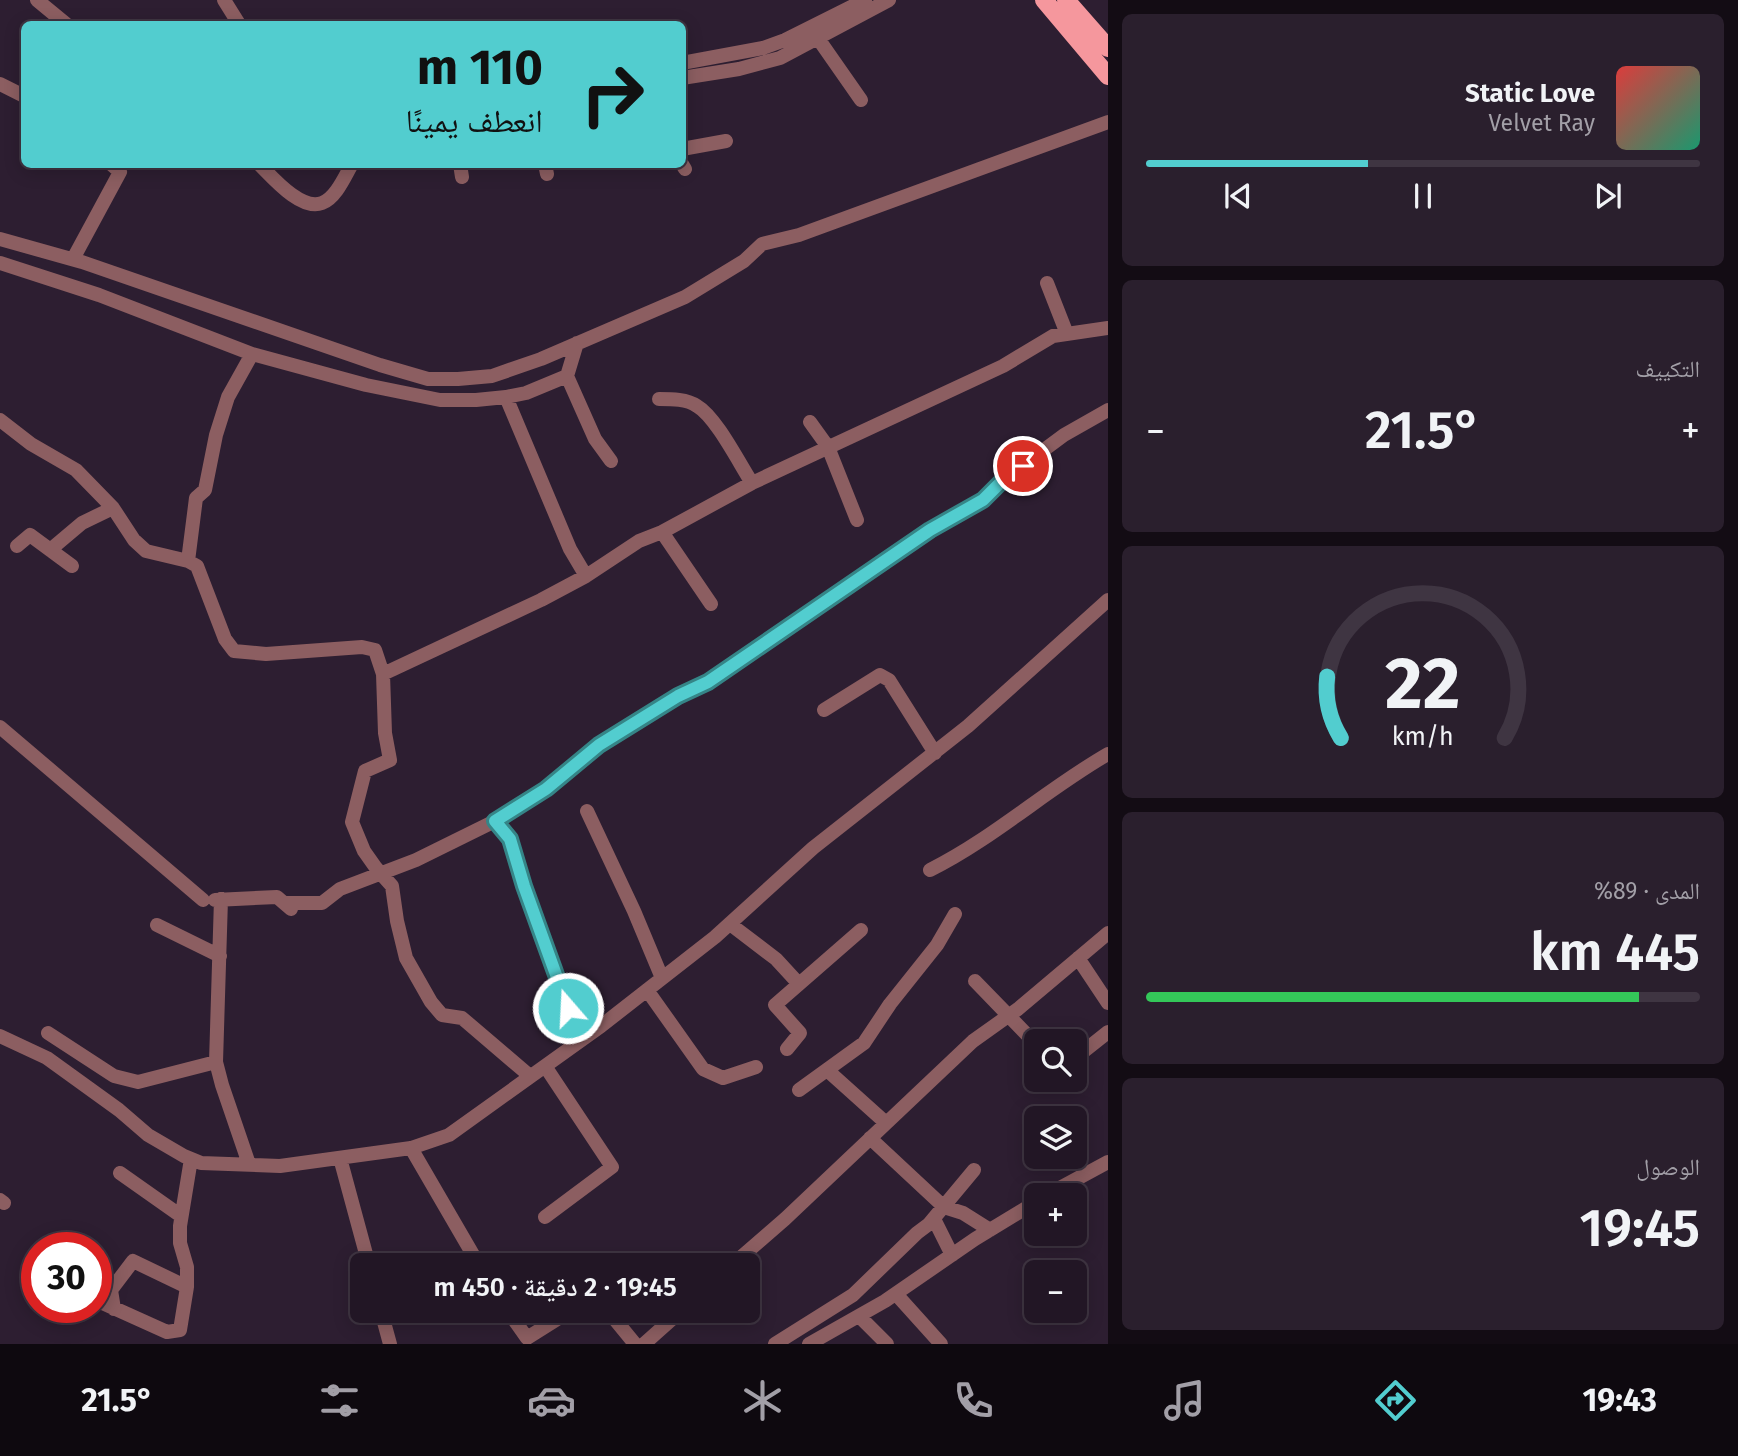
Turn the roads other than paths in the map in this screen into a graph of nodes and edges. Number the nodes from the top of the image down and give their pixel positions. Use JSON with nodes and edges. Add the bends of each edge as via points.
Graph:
{"nodes":[{"id":1,"x":37,"y":0,"type":"edge"},
{"id":2,"x":224,"y":0,"type":"edge"},
{"id":3,"x":865,"y":0,"type":"edge"},
{"id":4,"x":890,"y":0,"type":"edge"},
{"id":5,"x":1044,"y":0,"type":"edge"},
{"id":6,"x":1066,"y":0,"type":"edge"},
{"id":7,"x":62,"y":21,"type":"edge"},
{"id":8,"x":237,"y":21,"type":"edge"},
{"id":9,"x":817,"y":37,"type":"junction"},
{"id":10,"x":1108,"y":48,"type":"edge"},
{"id":11,"x":686,"y":62,"type":"edge"},
{"id":12,"x":1108,"y":76,"type":"edge"},
{"id":13,"x":686,"y":77,"type":"edge"},
{"id":14,"x":0,"y":84,"type":"edge"},
{"id":15,"x":21,"y":94,"type":"edge"},
{"id":16,"x":861,"y":100,"type":"dead end"},
{"id":17,"x":1108,"y":122,"type":"edge"},
{"id":18,"x":726,"y":141,"type":"dead end"},
{"id":19,"x":686,"y":148,"type":"edge"},
{"id":20,"x":116,"y":168,"type":"edge"},
{"id":21,"x":264,"y":168,"type":"edge"},
{"id":22,"x":349,"y":168,"type":"edge"},
{"id":23,"x":0,"y":239,"type":"edge"},
{"id":24,"x":72,"y":259,"type":"junction"},
{"id":25,"x":0,"y":263,"type":"edge"},
{"id":26,"x":1047,"y":283,"type":"dead end"},
{"id":27,"x":1108,"y":328,"type":"edge"},
{"id":28,"x":1067,"y":334,"type":"junction"},
{"id":29,"x":577,"y":344,"type":"junction"},
{"id":30,"x":252,"y":354,"type":"junction"},
{"id":31,"x":567,"y":376,"type":"junction"},
{"id":32,"x":506,"y":397,"type":"junction"},
{"id":33,"x":659,"y":399,"type":"dead end"},
{"id":34,"x":1108,"y":410,"type":"edge"},
{"id":35,"x":0,"y":420,"type":"edge"},
{"id":36,"x":810,"y":422,"type":"dead end"},
{"id":37,"x":828,"y":447,"type":"junction"},
{"id":38,"x":611,"y":461,"type":"dead end"},
{"id":39,"x":752,"y":483,"type":"junction"},
{"id":40,"x":113,"y":508,"type":"junction"},
{"id":41,"x":857,"y":520,"type":"dead end"},
{"id":42,"x":662,"y":532,"type":"junction"},
{"id":43,"x":17,"y":546,"type":"dead end"},
{"id":44,"x":50,"y":550,"type":"junction"},
{"id":45,"x":188,"y":561,"type":"junction"},
{"id":46,"x":72,"y":566,"type":"dead end"},
{"id":47,"x":586,"y":576,"type":"junction"},
{"id":48,"x":1108,"y":600,"type":"edge"},
{"id":49,"x":711,"y":604,"type":"dead end"},
{"id":50,"x":383,"y":674,"type":"junction"},
{"id":51,"x":824,"y":710,"type":"dead end"},
{"id":52,"x":0,"y":727,"type":"edge"},
{"id":53,"x":935,"y":752,"type":"junction"},
{"id":54,"x":1108,"y":754,"type":"edge"},
{"id":55,"x":587,"y":811,"type":"dead end"},
{"id":56,"x":495,"y":821,"type":"junction"},
{"id":57,"x":930,"y":870,"type":"dead end"},
{"id":58,"x":380,"y":873,"type":"junction"},
{"id":59,"x":221,"y":899,"type":"junction"},
{"id":60,"x":955,"y":914,"type":"dead end"},
{"id":61,"x":730,"y":924,"type":"junction"},
{"id":62,"x":158,"y":925,"type":"dead end"},
{"id":63,"x":860,"y":930,"type":"dead end"},
{"id":64,"x":1108,"y":933,"type":"edge"},
{"id":65,"x":219,"y":956,"type":"junction"},
{"id":66,"x":1078,"y":958,"type":"junction"},
{"id":67,"x":662,"y":978,"type":"junction"},
{"id":68,"x":975,"y":981,"type":"dead end"},
{"id":69,"x":799,"y":984,"type":"junction"},
{"id":70,"x":646,"y":990,"type":"junction"},
{"id":71,"x":1108,"y":1003,"type":"edge"},
{"id":72,"x":1008,"y":1016,"type":"junction"},
{"id":73,"x":1024,"y":1032,"type":"edge"},
{"id":74,"x":1108,"y":1032,"type":"edge"},
{"id":75,"x":48,"y":1033,"type":"dead end"},
{"id":76,"x":0,"y":1036,"type":"edge"},
{"id":77,"x":586,"y":1036,"type":"junction"},
{"id":78,"x":787,"y":1049,"type":"dead end"},
{"id":79,"x":1087,"y":1049,"type":"edge"},
{"id":80,"x":216,"y":1062,"type":"junction"},
{"id":81,"x":544,"y":1066,"type":"junction"},
{"id":82,"x":756,"y":1067,"type":"dead end"},
{"id":83,"x":827,"y":1070,"type":"junction"},
{"id":84,"x":530,"y":1076,"type":"junction"},
{"id":85,"x":799,"y":1090,"type":"dead end"},
{"id":86,"x":886,"y":1123,"type":"junction"},
{"id":87,"x":870,"y":1138,"type":"junction"},
{"id":88,"x":411,"y":1148,"type":"junction"},
{"id":89,"x":340,"y":1158,"type":"junction"},
{"id":90,"x":191,"y":1159,"type":"junction"},
{"id":91,"x":1108,"y":1162,"type":"edge"},
{"id":92,"x":249,"y":1164,"type":"junction"},
{"id":93,"x":974,"y":1170,"type":"dead end"},
{"id":94,"x":120,"y":1173,"type":"dead end"},
{"id":95,"x":1069,"y":1183,"type":"edge"},
{"id":96,"x":944,"y":1207,"type":"junction"},
{"id":97,"x":1024,"y":1209,"type":"edge"},
{"id":98,"x":181,"y":1216,"type":"junction"},
{"id":99,"x":545,"y":1217,"type":"dead end"},
{"id":100,"x":934,"y":1219,"type":"junction"},
{"id":101,"x":990,"y":1230,"type":"junction"},
{"id":102,"x":366,"y":1253,"type":"edge"},
{"id":103,"x":472,"y":1253,"type":"edge"},
{"id":104,"x":746,"y":1253,"type":"edge"},
{"id":105,"x":952,"y":1255,"type":"junction"},
{"id":106,"x":187,"y":1287,"type":"junction"},
{"id":107,"x":895,"y":1294,"type":"junction"},
{"id":108,"x":114,"y":1309,"type":"joint"},
{"id":109,"x":859,"y":1316,"type":"junction"},
{"id":110,"x":384,"y":1323,"type":"edge"},
{"id":111,"x":516,"y":1323,"type":"edge"},
{"id":112,"x":551,"y":1323,"type":"edge"},
{"id":113,"x":618,"y":1323,"type":"edge"},
{"id":114,"x":668,"y":1323,"type":"edge"},
{"id":115,"x":390,"y":1344,"type":"edge"},
{"id":116,"x":635,"y":1344,"type":"edge"},
{"id":117,"x":644,"y":1344,"type":"edge"},
{"id":118,"x":775,"y":1344,"type":"edge"},
{"id":119,"x":809,"y":1344,"type":"edge"},
{"id":120,"x":887,"y":1344,"type":"edge"},
{"id":121,"x":941,"y":1344,"type":"edge"}],
"edges":[{"from":1,"to":7,"type":"street"},
{"from":2,"to":8,"type":"street"},
{"from":3,"to":11,"type":"street","via":[[785,40]]},
{"from":4,"to":9,"type":"street"},
{"from":5,"to":12,"type":"main road"},
{"from":6,"to":10,"type":"main road"},
{"from":9,"to":13,"type":"street","via":[[763,64]]},
{"from":9,"to":16,"type":"street"},
{"from":14,"to":15,"type":"street"},
{"from":17,"to":29,"type":"street","via":[[799,235],[762,244],[744,261],[685,297]]},
{"from":18,"to":19,"type":"street"},
{"from":20,"to":24,"type":"street","via":[[120,172]]},
{"from":21,"to":22,"type":"street","via":[[279,185],[309,204],[321,204]]},
{"from":23,"to":24,"type":"street"},
{"from":24,"to":29,"type":"street","via":[[428,379],[492,376]]},
{"from":25,"to":30,"type":"street","via":[[99,295]]},
{"from":26,"to":28,"type":"street"},
{"from":27,"to":28,"type":"street"},
{"from":28,"to":37,"type":"street","via":[[1053,336],[1003,366]]},
{"from":29,"to":31,"type":"street"},
{"from":30,"to":32,"type":"street","via":[[440,400]]},
{"from":30,"to":45,"type":"street","via":[[228,397],[205,490],[196,498]]},
{"from":31,"to":32,"type":"street"},
{"from":31,"to":38,"type":"street","via":[[595,439]]},
{"from":32,"to":47,"type":"street","via":[[570,549]]},
{"from":33,"to":39,"type":"street","via":[[696,405],[710,417]]},
{"from":34,"to":56,"type":"street","via":[[1064,436],[983,500],[930,530],[708,682],[599,745],[546,789]]},
{"from":35,"to":40,"type":"street","via":[[76,470]]},
{"from":36,"to":37,"type":"street"},
{"from":37,"to":39,"type":"street"},
{"from":37,"to":41,"type":"street"},
{"from":39,"to":42,"type":"street"},
{"from":40,"to":44,"type":"street","via":[[82,523]]},
{"from":40,"to":45,"type":"street","via":[[146,551]]},
{"from":42,"to":47,"type":"street","via":[[639,541]]},
{"from":42,"to":49,"type":"street"},
{"from":43,"to":44,"type":"street","via":[[30,535]]},
{"from":44,"to":46,"type":"street"},
{"from":45,"to":50,"type":"street","via":[[197,565],[225,639],[234,651],[375,650]]},
{"from":47,"to":50,"type":"street"},
{"from":48,"to":53,"type":"street"},
{"from":50,"to":58,"type":"street","via":[[390,760],[365,771],[352,822]]},
{"from":51,"to":53,"type":"street","via":[[880,675],[889,680]]},
{"from":52,"to":59,"type":"street","via":[[198,902]]},
{"from":53,"to":61,"type":"street","via":[[813,848]]},
{"from":54,"to":57,"type":"street","via":[[961,854]]},
{"from":55,"to":67,"type":"street"},
{"from":56,"to":58,"type":"street"},
{"from":56,"to":77,"type":"street","via":[[510,839],[568,1008]]},
{"from":58,"to":59,"type":"street","via":[[340,889],[322,903],[288,907],[277,897]]},
{"from":58,"to":84,"type":"street","via":[[392,886],[406,958],[431,1002],[442,1015],[462,1018]]},
{"from":59,"to":65,"type":"street"},
{"from":60,"to":83,"type":"street","via":[[864,1043]]},
{"from":61,"to":67,"type":"street"},
{"from":61,"to":69,"type":"street"},
{"from":62,"to":65,"type":"street"},
{"from":63,"to":69,"type":"street"},
{"from":64,"to":66,"type":"street"},
{"from":65,"to":80,"type":"street"},
{"from":66,"to":71,"type":"street"},
{"from":66,"to":72,"type":"street"},
{"from":67,"to":70,"type":"street"},
{"from":68,"to":72,"type":"street"},
{"from":69,"to":78,"type":"street","via":[[775,1005],[800,1033]]},
{"from":70,"to":77,"type":"street"},
{"from":70,"to":82,"type":"street","via":[[702,1069],[723,1077]]},
{"from":72,"to":73,"type":"street"},
{"from":72,"to":86,"type":"street","via":[[973,1041]]},
{"from":74,"to":79,"type":"street"},
{"from":75,"to":80,"type":"street","via":[[114,1076],[138,1082]]},
{"from":76,"to":90,"type":"street","via":[[47,1058],[148,1135]]},
{"from":77,"to":81,"type":"street"},
{"from":80,"to":92,"type":"street"},
{"from":81,"to":84,"type":"street"},
{"from":81,"to":99,"type":"street","via":[[612,1167]]},
{"from":83,"to":85,"type":"street"},
{"from":83,"to":86,"type":"street"},
{"from":84,"to":88,"type":"street","via":[[449,1135]]},
{"from":86,"to":87,"type":"street"},
{"from":87,"to":96,"type":"street"},
{"from":87,"to":104,"type":"street"},
{"from":88,"to":89,"type":"street"},
{"from":88,"to":103,"type":"street"},
{"from":89,"to":92,"type":"street","via":[[280,1166]]},
{"from":89,"to":102,"type":"street"},
{"from":90,"to":92,"type":"street"},
{"from":90,"to":98,"type":"street"},
{"from":91,"to":95,"type":"street"},
{"from":93,"to":96,"type":"street"},
{"from":94,"to":98,"type":"street"},
{"from":96,"to":100,"type":"street"},
{"from":96,"to":101,"type":"street"},
{"from":97,"to":101,"type":"street"},
{"from":98,"to":106,"type":"street"},
{"from":100,"to":105,"type":"street"},
{"from":100,"to":118,"type":"street","via":[[853,1295]]},
{"from":101,"to":105,"type":"street"},
{"from":105,"to":107,"type":"street"},
{"from":106,"to":108,"type":"street","via":[[180,1330],[167,1332]]},
{"from":106,"to":108,"type":"street","via":[[133,1261],[111,1290]]},
{"from":107,"to":109,"type":"street"},
{"from":107,"to":121,"type":"street"},
{"from":109,"to":119,"type":"street"},
{"from":109,"to":120,"type":"street"},
{"from":110,"to":115,"type":"street"},
{"from":111,"to":112,"type":"street","via":[[527,1338]]},
{"from":113,"to":116,"type":"street"},
{"from":114,"to":117,"type":"street"}]}
